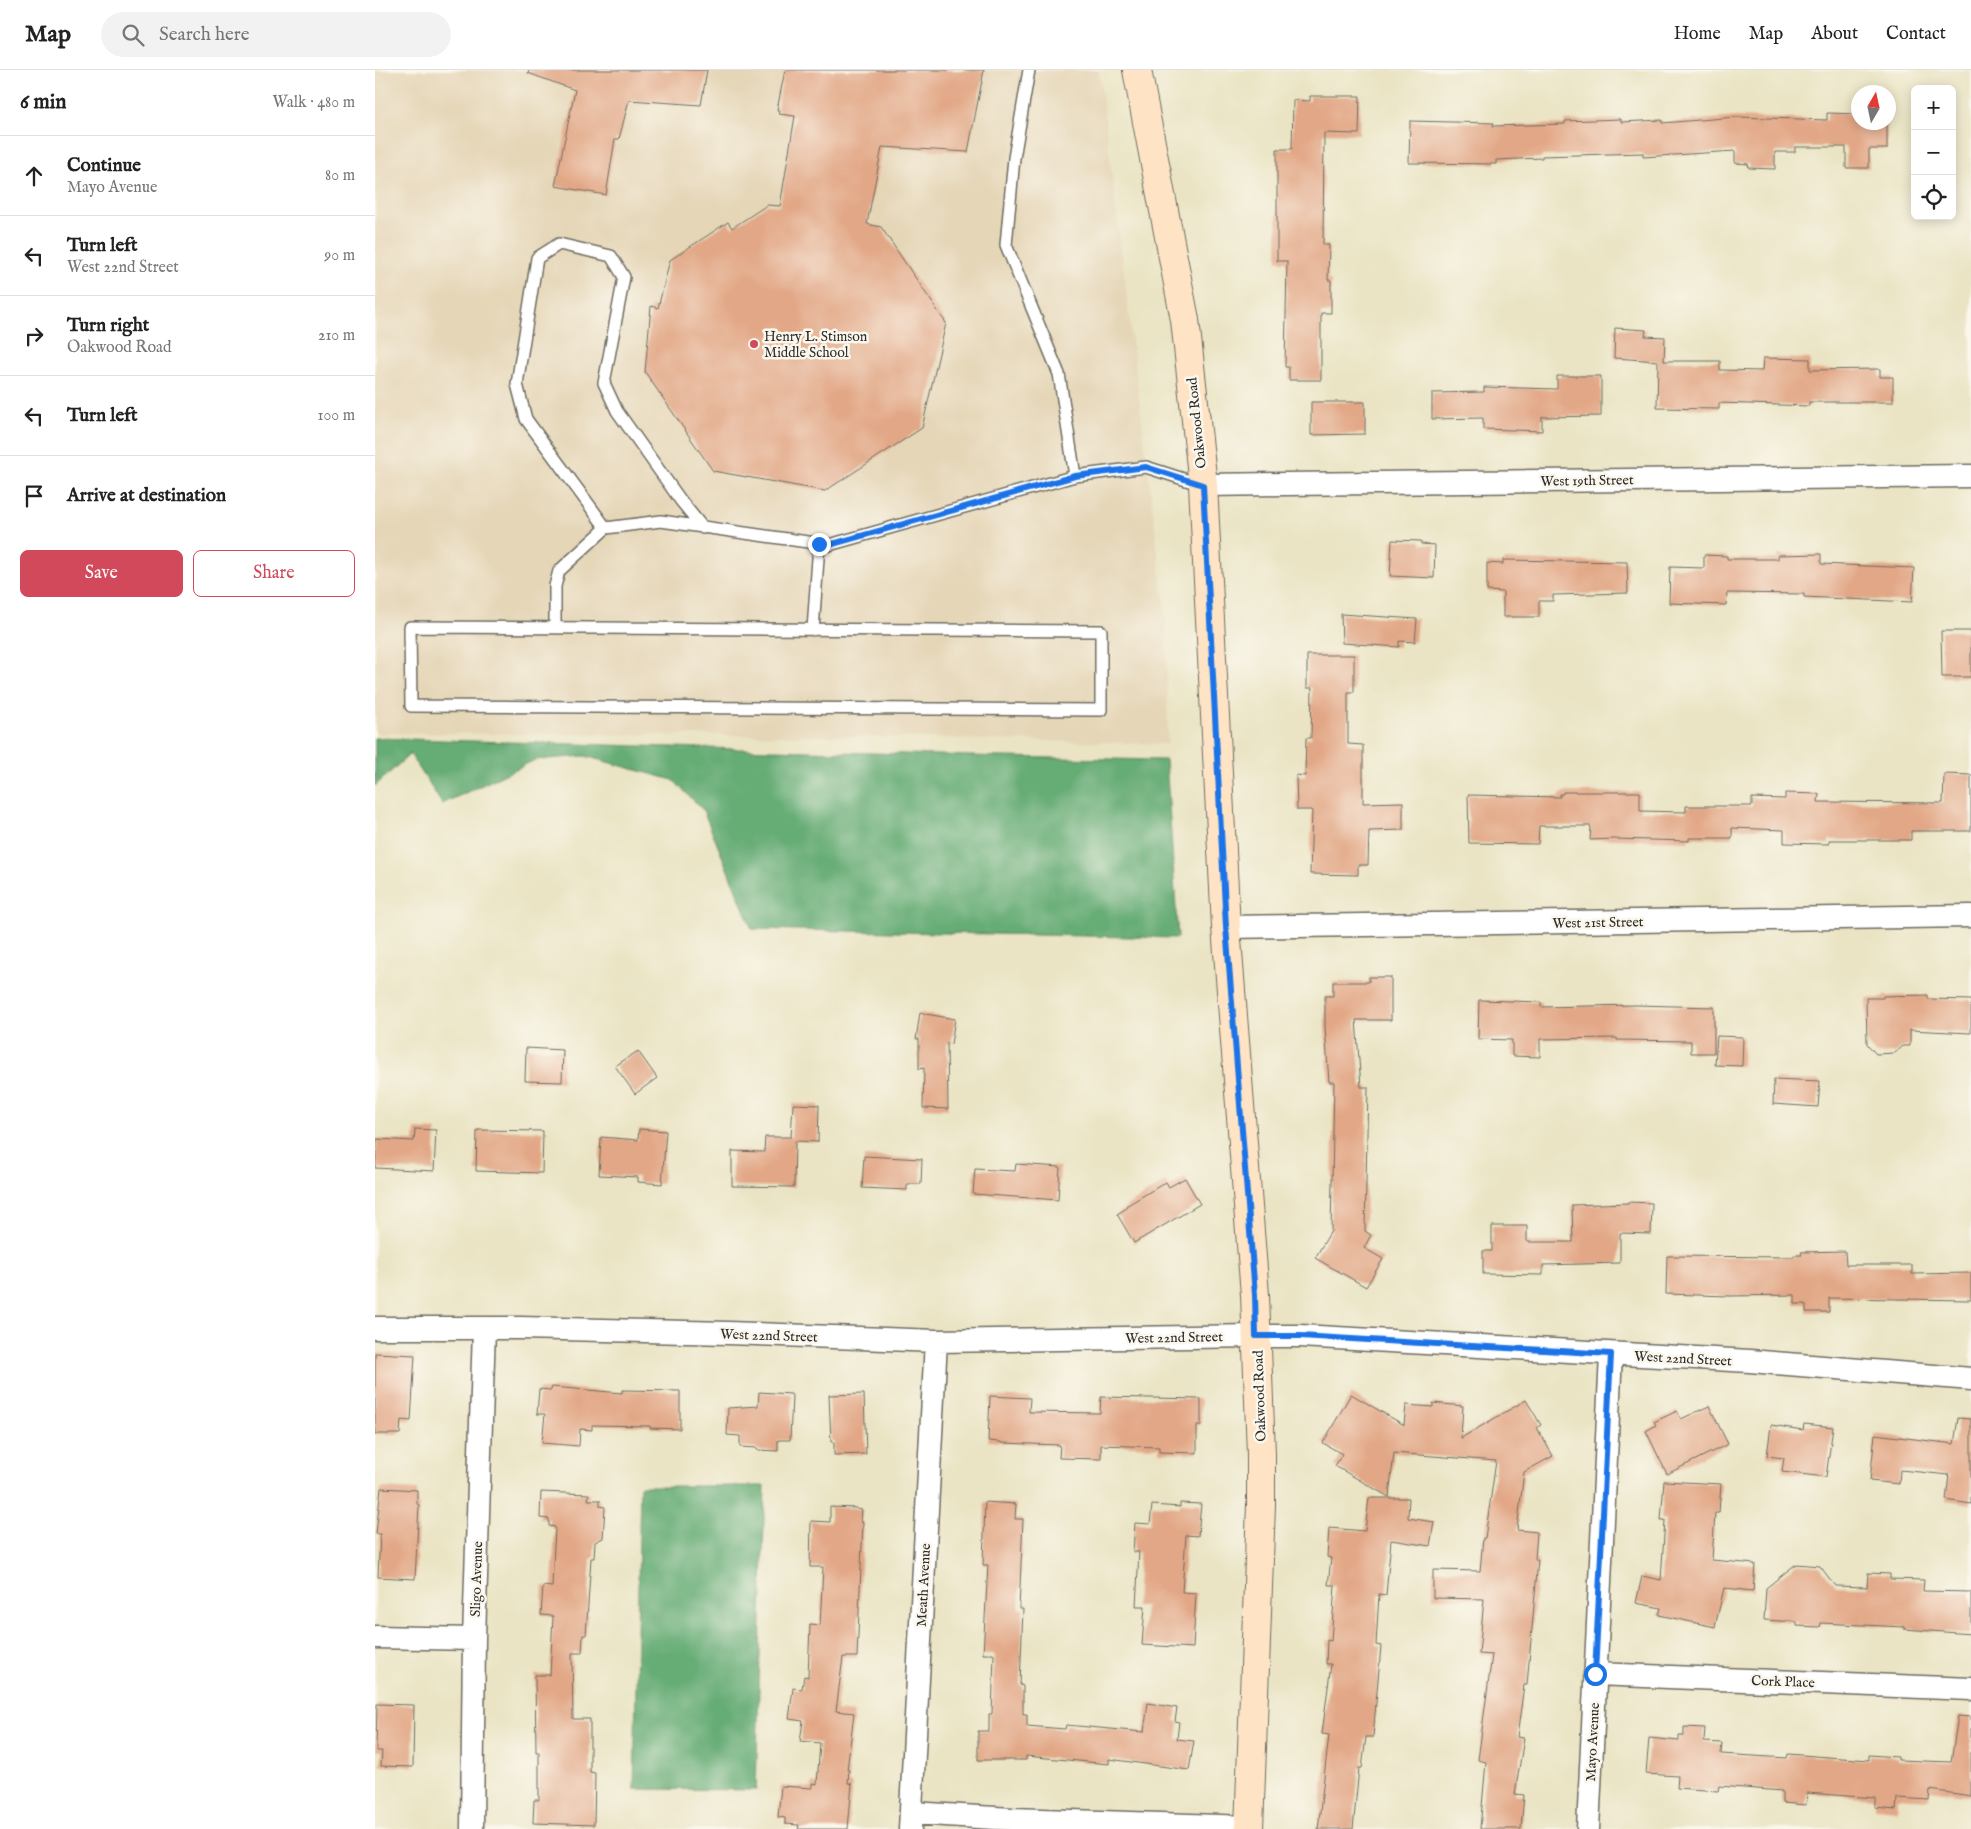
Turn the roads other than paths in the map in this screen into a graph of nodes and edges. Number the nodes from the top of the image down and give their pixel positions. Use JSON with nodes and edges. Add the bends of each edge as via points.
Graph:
{"nodes":[{"id":1,"x":1029,"y":70,"type":"edge"},
{"id":2,"x":1137,"y":70,"type":"edge"},
{"id":3,"x":1075,"y":476,"type":"junction"},
{"id":4,"x":1971,"y":476,"type":"edge"},
{"id":5,"x":1203,"y":485,"type":"junction"},
{"id":6,"x":606,"y":528,"type":"junction"},
{"id":7,"x":703,"y":528,"type":"junction"},
{"id":8,"x":819,"y":544,"type":"junction"},
{"id":9,"x":555,"y":628,"type":"junction"},
{"id":10,"x":813,"y":630,"type":"junction"},
{"id":11,"x":1971,"y":916,"type":"edge"},
{"id":12,"x":1226,"y":927,"type":"junction"},
{"id":13,"x":375,"y":1328,"type":"edge"},
{"id":14,"x":483,"y":1329,"type":"junction"},
{"id":15,"x":1256,"y":1336,"type":"junction"},
{"id":16,"x":936,"y":1341,"type":"junction"},
{"id":17,"x":1611,"y":1354,"type":"junction"},
{"id":18,"x":1971,"y":1379,"type":"edge"},
{"id":19,"x":375,"y":1637,"type":"edge"},
{"id":20,"x":474,"y":1639,"type":"junction"},
{"id":21,"x":1595,"y":1674,"type":"junction"},
{"id":22,"x":1971,"y":1689,"type":"edge"},
{"id":23,"x":911,"y":1821,"type":"edge"},
{"id":24,"x":1249,"y":1828,"type":"edge"},
{"id":25,"x":472,"y":1829,"type":"edge"},
{"id":26,"x":1588,"y":1829,"type":"edge"}],
"edges":[{"from":1,"to":3,"type":"lane","via":[[1014,158],[1006,245],[1059,374]]},
{"from":2,"to":5,"type":"main road","name":"Oakwood Road","via":[[1185,320]]},
{"from":3,"to":5,"type":"lane","via":[[1146,467]]},
{"from":3,"to":8,"type":"lane","via":[[829,545]]},
{"from":4,"to":5,"type":"street","name":"West 19th Street"},
{"from":5,"to":12,"type":"main road","name":"Oakwood Road"},
{"from":6,"to":7,"type":"lane","via":[[661,521]]},
{"from":6,"to":7,"type":"lane","via":[[526,419],[517,384],[537,258],[559,244],[611,256],[624,277],[604,383],[617,411]]},
{"from":6,"to":9,"type":"lane","via":[[559,571],[555,586]]},
{"from":7,"to":8,"type":"lane"},
{"from":8,"to":10,"type":"lane"},
{"from":9,"to":10,"type":"lane"},
{"from":9,"to":10,"type":"lane","via":[[410,627],[411,706],[1101,710],[1101,631]]},
{"from":11,"to":12,"type":"street","name":"West 21st Street"},
{"from":12,"to":15,"type":"main road","name":"Oakwood Road"},
{"from":13,"to":14,"type":"street","name":"West 22nd Street"},
{"from":14,"to":16,"type":"street","name":"West 22nd Street"},
{"from":14,"to":20,"type":"street","name":"Sligo Avenue"},
{"from":15,"to":16,"type":"street","name":"West 22nd Street"},
{"from":15,"to":17,"type":"street","name":"West 22nd Street"},
{"from":15,"to":24,"type":"main road","name":"Oakwood Road","via":[[1261,1505]]},
{"from":16,"to":23,"type":"street","name":"Meath Avenue"},
{"from":17,"to":18,"type":"street","name":"West 22nd Street","via":[[1750,1361]]},
{"from":17,"to":21,"type":"street","name":"Mayo Avenue"},
{"from":19,"to":20,"type":"street"},
{"from":20,"to":25,"type":"street","name":"Sligo Avenue"},
{"from":21,"to":22,"type":"street","name":"Cork Place"},
{"from":21,"to":26,"type":"street","name":"Mayo Avenue"},
{"from":23,"to":24,"type":"street","via":[[1012,1819]]}]}
